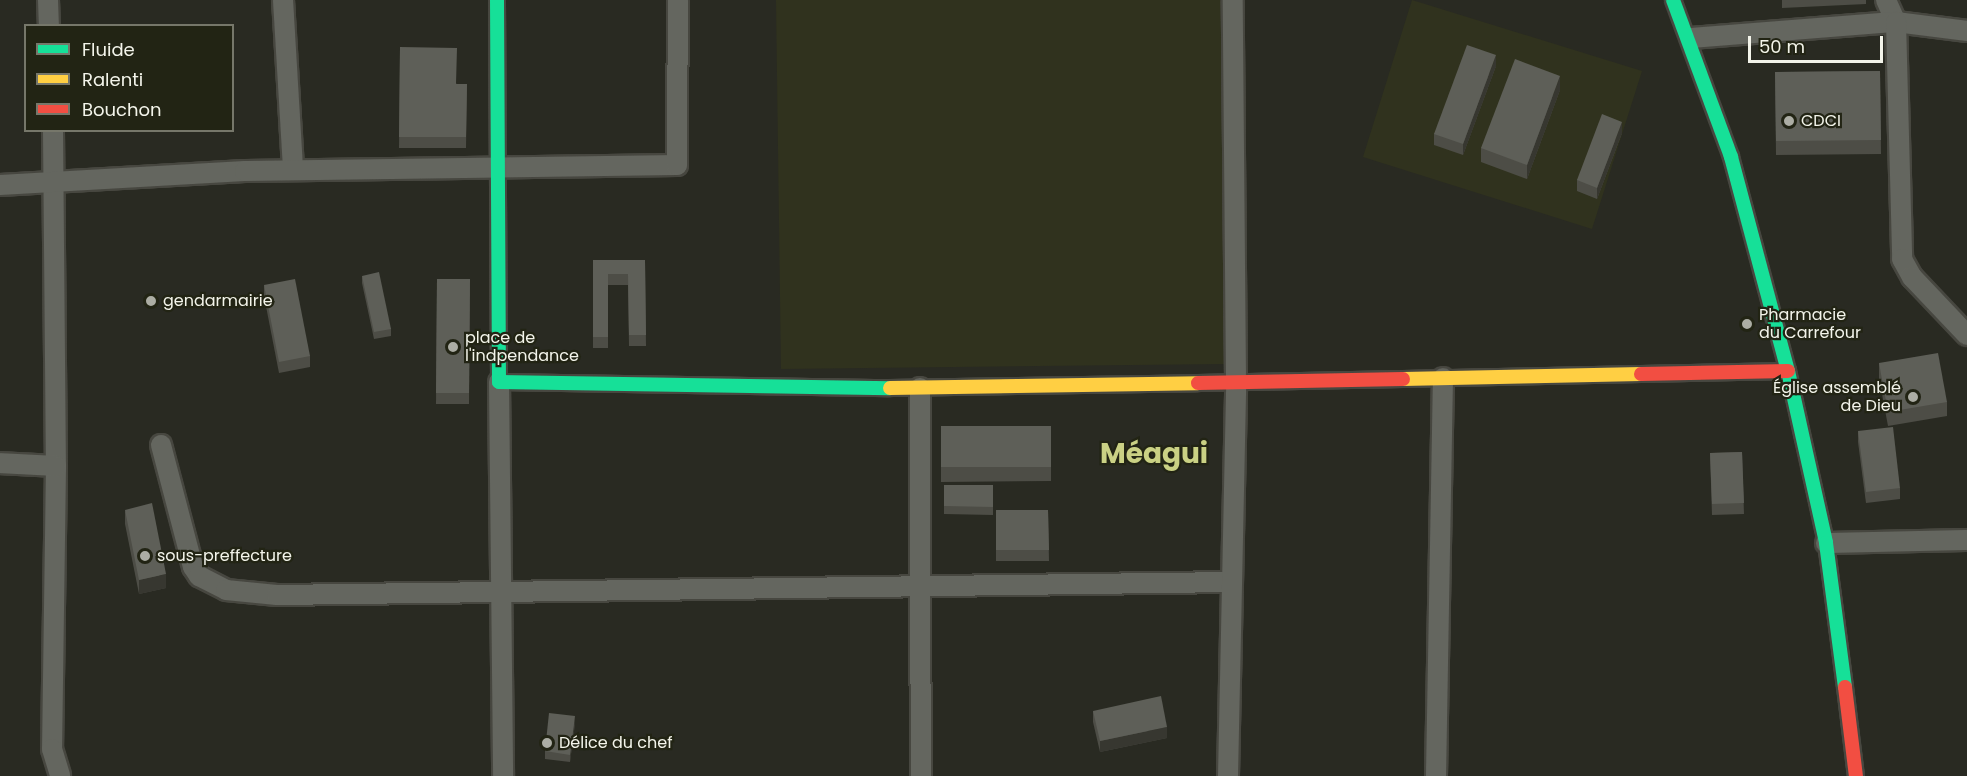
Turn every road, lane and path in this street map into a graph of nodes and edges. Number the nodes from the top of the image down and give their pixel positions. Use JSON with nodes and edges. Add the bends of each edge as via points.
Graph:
{"nodes":[{"id":1,"x":48,"y":0,"type":"edge"},
{"id":2,"x":284,"y":0,"type":"edge"},
{"id":3,"x":497,"y":0,"type":"edge"},
{"id":4,"x":678,"y":0,"type":"edge"},
{"id":5,"x":1233,"y":0,"type":"edge"},
{"id":6,"x":1673,"y":0,"type":"edge"},
{"id":7,"x":1886,"y":0,"type":"edge"},
{"id":8,"x":1896,"y":22,"type":"junction"},
{"id":9,"x":49,"y":24,"type":"edge"},
{"id":10,"x":1967,"y":31,"type":"edge"},
{"id":11,"x":1691,"y":38,"type":"junction"},
{"id":12,"x":53,"y":132,"type":"edge"},
{"id":13,"x":496,"y":165,"type":"junction"},
{"id":14,"x":293,"y":170,"type":"junction"},
{"id":15,"x":55,"y":181,"type":"junction"},
{"id":16,"x":0,"y":185,"type":"edge"},
{"id":17,"x":1967,"y":335,"type":"edge"},
{"id":18,"x":1788,"y":371,"type":"junction"},
{"id":19,"x":1443,"y":378,"type":"junction"},
{"id":20,"x":1236,"y":380,"type":"junction"},
{"id":21,"x":499,"y":382,"type":"junction"},
{"id":22,"x":920,"y":388,"type":"junction"},
{"id":23,"x":161,"y":445,"type":"dead end"},
{"id":24,"x":0,"y":463,"type":"edge"},
{"id":25,"x":56,"y":466,"type":"junction"},
{"id":26,"x":1967,"y":540,"type":"edge"},
{"id":27,"x":1826,"y":543,"type":"junction"},
{"id":28,"x":1231,"y":582,"type":"junction"},
{"id":29,"x":920,"y":587,"type":"junction"},
{"id":30,"x":500,"y":593,"type":"junction"},
{"id":31,"x":60,"y":776,"type":"edge"},
{"id":32,"x":503,"y":776,"type":"edge"},
{"id":33,"x":921,"y":776,"type":"edge"},
{"id":34,"x":1228,"y":776,"type":"edge"},
{"id":35,"x":1436,"y":776,"type":"edge"},
{"id":36,"x":1856,"y":776,"type":"edge"}],
"edges":[{"from":1,"to":9,"type":"street"},
{"from":2,"to":14,"type":"street"},
{"from":3,"to":13,"type":"street"},
{"from":4,"to":13,"type":"street","via":[[677,165]]},
{"from":5,"to":20,"type":"street"},
{"from":6,"to":11,"type":"street"},
{"from":7,"to":8,"type":"street"},
{"from":8,"to":10,"type":"street"},
{"from":8,"to":11,"type":"street"},
{"from":8,"to":17,"type":"street","via":[[1902,259],[1912,277]]},
{"from":11,"to":18,"type":"street","via":[[1731,157]]},
{"from":12,"to":15,"type":"street"},
{"from":13,"to":14,"type":"street"},
{"from":13,"to":21,"type":"street"},
{"from":14,"to":15,"type":"street"},
{"from":15,"to":16,"type":"street"},
{"from":15,"to":25,"type":"street"},
{"from":18,"to":19,"type":"street"},
{"from":18,"to":27,"type":"street"},
{"from":19,"to":20,"type":"street"},
{"from":19,"to":35,"type":"street"},
{"from":20,"to":22,"type":"street"},
{"from":20,"to":28,"type":"street"},
{"from":21,"to":22,"type":"street"},
{"from":21,"to":30,"type":"street"},
{"from":22,"to":29,"type":"street"},
{"from":23,"to":30,"type":"street","via":[[193,567],[209,583],[226,590],[278,595]]},
{"from":24,"to":25,"type":"street"},
{"from":25,"to":31,"type":"street","via":[[52,749]]},
{"from":26,"to":27,"type":"street"},
{"from":27,"to":36,"type":"street"},
{"from":28,"to":29,"type":"street"},
{"from":28,"to":34,"type":"street"},
{"from":29,"to":30,"type":"street"},
{"from":29,"to":33,"type":"street"},
{"from":30,"to":32,"type":"street"}]}
